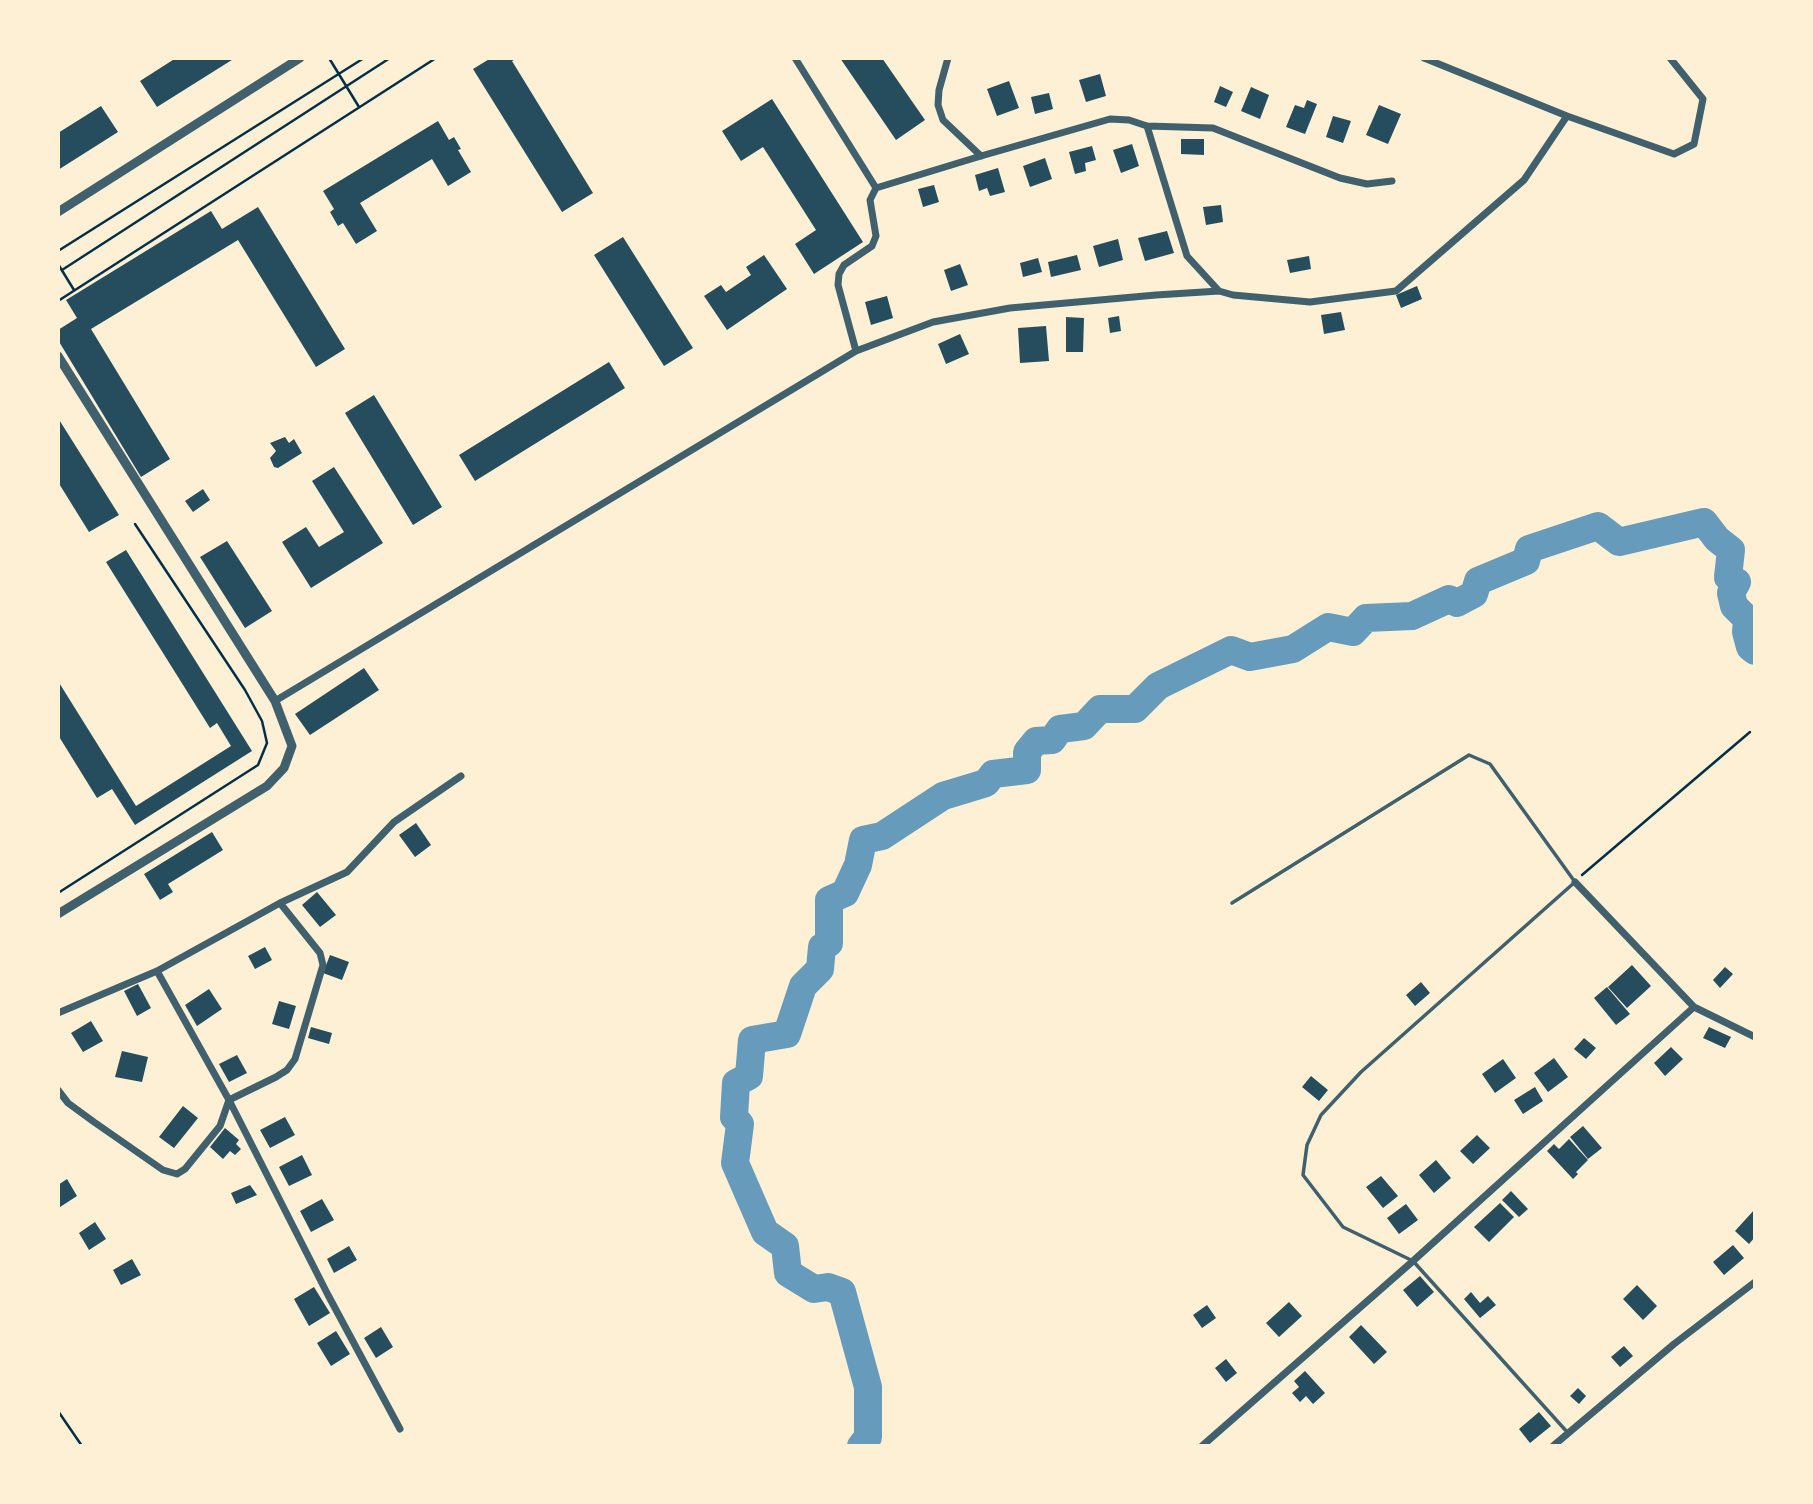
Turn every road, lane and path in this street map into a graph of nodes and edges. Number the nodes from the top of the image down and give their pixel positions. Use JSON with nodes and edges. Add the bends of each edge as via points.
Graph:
{"nodes":[{"id":1,"x":300,"y":58,"type":"edge"},
{"id":2,"x":329,"y":58,"type":"edge"},
{"id":3,"x":364,"y":58,"type":"edge"},
{"id":4,"x":390,"y":58,"type":"edge"},
{"id":5,"x":436,"y":58,"type":"edge"},
{"id":6,"x":795,"y":58,"type":"edge"},
{"id":7,"x":948,"y":58,"type":"edge"},
{"id":8,"x":1424,"y":58,"type":"edge"},
{"id":9,"x":1670,"y":58,"type":"edge"},
{"id":10,"x":338,"y":74,"type":"junction"},
{"id":11,"x":346,"y":86,"type":"junction"},
{"id":12,"x":359,"y":107,"type":"junction"},
{"id":13,"x":1567,"y":116,"type":"junction"},
{"id":14,"x":1147,"y":126,"type":"junction"},
{"id":15,"x":981,"y":156,"type":"junction"},
{"id":16,"x":1392,"y":181,"type":"dead end"},
{"id":17,"x":876,"y":188,"type":"junction"},
{"id":18,"x":58,"y":212,"type":"edge"},
{"id":19,"x":58,"y":251,"type":"edge"},
{"id":20,"x":58,"y":264,"type":"edge"},
{"id":21,"x":62,"y":270,"type":"junction"},
{"id":22,"x":74,"y":290,"type":"junction"},
{"id":23,"x":1219,"y":291,"type":"junction"},
{"id":24,"x":58,"y":300,"type":"edge"},
{"id":25,"x":856,"y":351,"type":"junction"},
{"id":26,"x":58,"y":356,"type":"edge"},
{"id":27,"x":135,"y":524,"type":"dead end"},
{"id":28,"x":275,"y":701,"type":"junction"},
{"id":29,"x":1750,"y":732,"type":"dead end"},
{"id":30,"x":461,"y":776,"type":"dead end"},
{"id":31,"x":1575,"y":882,"type":"junction"},
{"id":32,"x":58,"y":893,"type":"edge"},
{"id":33,"x":280,"y":902,"type":"junction"},
{"id":34,"x":1232,"y":902,"type":"dead end"},
{"id":35,"x":58,"y":914,"type":"edge"},
{"id":36,"x":157,"y":971,"type":"junction"},
{"id":37,"x":1694,"y":1007,"type":"junction"},
{"id":38,"x":58,"y":1013,"type":"edge"},
{"id":39,"x":1755,"y":1037,"type":"edge"},
{"id":40,"x":58,"y":1090,"type":"edge"},
{"id":41,"x":229,"y":1100,"type":"junction"},
{"id":42,"x":1413,"y":1261,"type":"junction"},
{"id":43,"x":1755,"y":1282,"type":"edge"},
{"id":44,"x":58,"y":1411,"type":"edge"},
{"id":45,"x":400,"y":1429,"type":"dead end"},
{"id":46,"x":1568,"y":1433,"type":"junction"},
{"id":47,"x":82,"y":1446,"type":"edge"},
{"id":48,"x":1202,"y":1446,"type":"edge"},
{"id":49,"x":1553,"y":1446,"type":"edge"}],
"edges":[{"from":1,"to":18,"type":"street"},
{"from":2,"to":10,"type":"path"},
{"from":3,"to":10,"type":"path"},
{"from":4,"to":11,"type":"path"},
{"from":5,"to":12,"type":"path"},
{"from":6,"to":17,"type":"street"},
{"from":7,"to":15,"type":"street","via":[[939,90],[943,120]]},
{"from":8,"to":13,"type":"street"},
{"from":9,"to":13,"type":"street","via":[[1703,99],[1694,144],[1674,154]]},
{"from":10,"to":11,"type":"path"},
{"from":10,"to":19,"type":"path"},
{"from":11,"to":12,"type":"path"},
{"from":11,"to":21,"type":"path"},
{"from":12,"to":22,"type":"path"},
{"from":13,"to":23,"type":"street","via":[[1524,180],[1396,291],[1310,302]]},
{"from":14,"to":15,"type":"street","via":[[1111,120]]},
{"from":14,"to":16,"type":"street","via":[[1213,128],[1340,178],[1367,184]]},
{"from":14,"to":23,"type":"street","via":[[1187,256]]},
{"from":15,"to":17,"type":"street"},
{"from":17,"to":25,"type":"street","via":[[870,200],[876,236],[872,246],[844,265],[839,274]]},
{"from":20,"to":21,"type":"path"},
{"from":21,"to":22,"type":"path"},
{"from":22,"to":24,"type":"path"},
{"from":23,"to":25,"type":"street","via":[[1010,308],[933,322]]},
{"from":25,"to":28,"type":"street"},
{"from":26,"to":28,"type":"street"},
{"from":27,"to":32,"type":"path","via":[[246,690],[267,743],[258,765]]},
{"from":28,"to":35,"type":"street","via":[[292,746],[284,768],[267,786]]},
{"from":29,"to":31,"type":"path"},
{"from":30,"to":33,"type":"street","via":[[394,822],[347,872]]},
{"from":31,"to":34,"type":"lane","via":[[1490,764],[1469,755]]},
{"from":31,"to":37,"type":"street"},
{"from":31,"to":42,"type":"lane","via":[[1361,1072],[1321,1115],[1307,1145],[1303,1175],[1343,1227]]},
{"from":33,"to":36,"type":"street"},
{"from":33,"to":41,"type":"street","via":[[320,953],[323,965],[295,1059],[276,1077]]},
{"from":36,"to":38,"type":"street"},
{"from":36,"to":41,"type":"street"},
{"from":37,"to":39,"type":"street"},
{"from":37,"to":42,"type":"street"},
{"from":40,"to":41,"type":"street","via":[[94,1122],[163,1170],[177,1174],[220,1126]]},
{"from":41,"to":45,"type":"street"},
{"from":42,"to":46,"type":"lane"},
{"from":42,"to":48,"type":"street"},
{"from":43,"to":46,"type":"street"},
{"from":44,"to":47,"type":"path"},
{"from":46,"to":49,"type":"street"}]}
